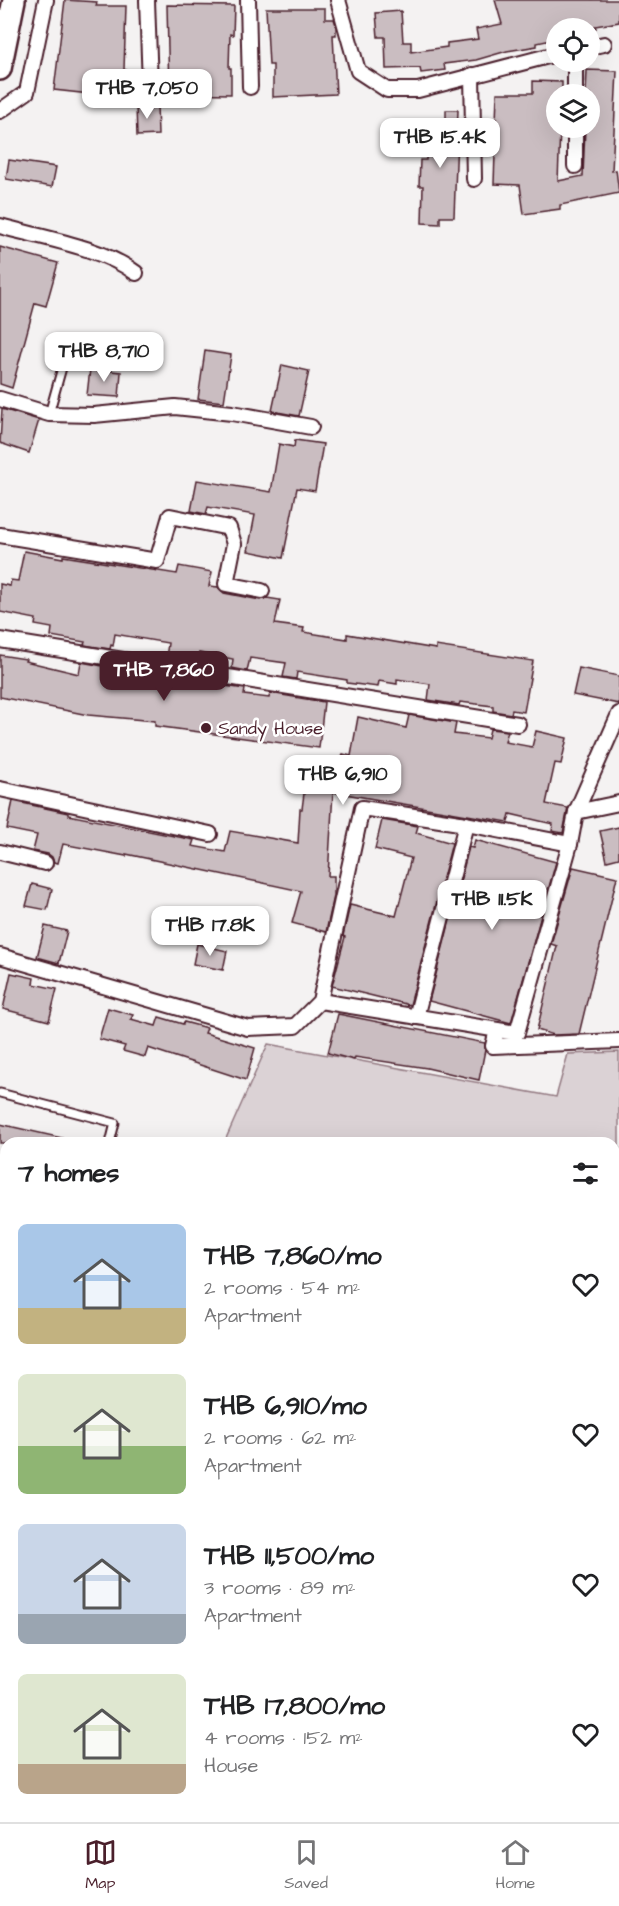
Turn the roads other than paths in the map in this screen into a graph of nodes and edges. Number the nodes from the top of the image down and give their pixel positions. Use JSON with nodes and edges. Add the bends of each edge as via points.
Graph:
{"nodes":[{"id":1,"x":14,"y":0,"type":"edge"},
{"id":2,"x":46,"y":0,"type":"edge"},
{"id":3,"x":147,"y":0,"type":"edge"},
{"id":4,"x":248,"y":0,"type":"edge"},
{"id":5,"x":338,"y":0,"type":"edge"},
{"id":6,"x":604,"y":44,"type":"dead end"},
{"id":7,"x":600,"y":45,"type":"edge"},
{"id":8,"x":546,"y":56,"type":"edge"},
{"id":9,"x":0,"y":69,"type":"edge"},
{"id":10,"x":472,"y":75,"type":"junction"},
{"id":11,"x":150,"y":86,"type":"dead end"},
{"id":12,"x":250,"y":87,"type":"dead end"},
{"id":13,"x":0,"y":111,"type":"edge"},
{"id":14,"x":575,"y":138,"type":"edge"},
{"id":15,"x":575,"y":166,"type":"dead end"},
{"id":16,"x":474,"y":179,"type":"dead end"},
{"id":17,"x":0,"y":226,"type":"edge"},
{"id":18,"x":136,"y":273,"type":"dead end"},
{"id":19,"x":63,"y":364,"type":"dead end"},
{"id":20,"x":0,"y":399,"type":"edge"},
{"id":21,"x":49,"y":414,"type":"junction"},
{"id":22,"x":311,"y":427,"type":"dead end"},
{"id":23,"x":0,"y":536,"type":"edge"},
{"id":24,"x":262,"y":591,"type":"dead end"},
{"id":25,"x":0,"y":640,"type":"edge"},
{"id":26,"x":619,"y":714,"type":"edge"},
{"id":27,"x":518,"y":724,"type":"dead end"},
{"id":28,"x":0,"y":789,"type":"edge"},
{"id":29,"x":619,"y":803,"type":"edge"},
{"id":30,"x":576,"y":812,"type":"junction"},
{"id":31,"x":466,"y":824,"type":"junction"},
{"id":32,"x":210,"y":834,"type":"dead end"},
{"id":33,"x":570,"y":844,"type":"junction"},
{"id":34,"x":0,"y":852,"type":"edge"},
{"id":35,"x":45,"y":863,"type":"dead end"},
{"id":36,"x":0,"y":956,"type":"edge"},
{"id":37,"x":320,"y":1002,"type":"junction"},
{"id":38,"x":416,"y":1017,"type":"junction"},
{"id":39,"x":497,"y":1030,"type":"junction"},
{"id":40,"x":619,"y":1041,"type":"edge"},
{"id":41,"x":0,"y":1093,"type":"edge"},
{"id":42,"x":112,"y":1137,"type":"edge"}],
"edges":[{"from":1,"to":9,"type":"main road"},
{"from":2,"to":13,"type":"street","via":[[27,92]]},
{"from":3,"to":11,"type":"street"},
{"from":4,"to":12,"type":"street"},
{"from":5,"to":10,"type":"street","via":[[358,71],[387,90],[418,90]]},
{"from":6,"to":7,"type":"street"},
{"from":8,"to":10,"type":"street"},
{"from":10,"to":16,"type":"street"},
{"from":14,"to":15,"type":"street"},
{"from":17,"to":18,"type":"street","via":[[103,254]]},
{"from":19,"to":21,"type":"lane"},
{"from":20,"to":21,"type":"street"},
{"from":21,"to":22,"type":"street","via":[[94,415],[175,407]]},
{"from":23,"to":24,"type":"street","via":[[157,561],[170,516],[229,528],[234,544],[226,584]]},
{"from":25,"to":27,"type":"street"},
{"from":26,"to":30,"type":"street"},
{"from":28,"to":32,"type":"street"},
{"from":29,"to":30,"type":"street"},
{"from":30,"to":33,"type":"street"},
{"from":31,"to":33,"type":"street"},
{"from":31,"to":37,"type":"street","via":[[362,808]]},
{"from":31,"to":38,"type":"street"},
{"from":33,"to":39,"type":"street","via":[[517,1033]]},
{"from":34,"to":35,"type":"street"},
{"from":36,"to":37,"type":"street","via":[[248,1028],[295,1026]]},
{"from":37,"to":38,"type":"street"},
{"from":38,"to":39,"type":"street"},
{"from":39,"to":40,"type":"street","via":[[493,1046]]},
{"from":41,"to":42,"type":"lane","via":[[115,1123]]}]}
